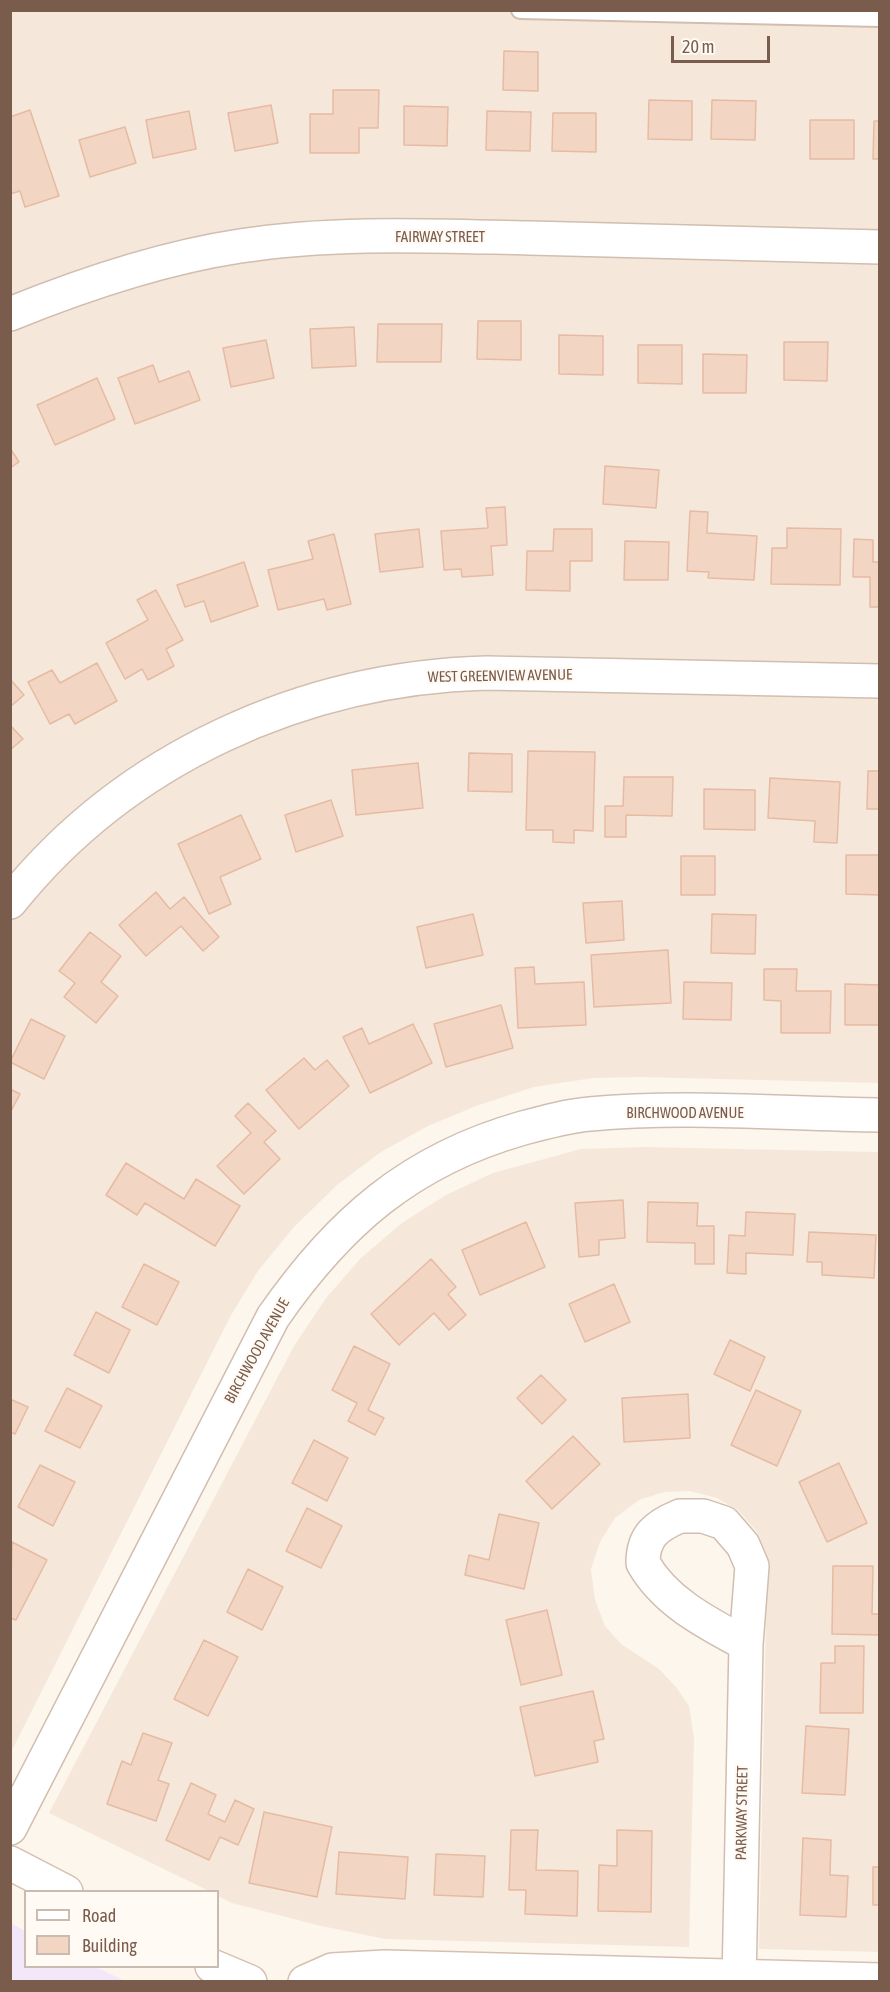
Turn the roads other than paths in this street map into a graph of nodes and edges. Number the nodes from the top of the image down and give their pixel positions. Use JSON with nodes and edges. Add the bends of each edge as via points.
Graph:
{"nodes":[{"id":1,"x":520,"y":10,"type":"edge"},
{"id":2,"x":879,"y":18,"type":"edge"},
{"id":3,"x":879,"y":247,"type":"edge"},
{"id":4,"x":10,"y":314,"type":"edge"},
{"id":5,"x":879,"y":681,"type":"edge"},
{"id":6,"x":10,"y":902,"type":"edge"},
{"id":7,"x":879,"y":1115,"type":"edge"},
{"id":8,"x":746,"y":1644,"type":"dead end"},
{"id":9,"x":10,"y":1828,"type":"edge"},
{"id":10,"x":10,"y":1863,"type":"edge"},
{"id":11,"x":62,"y":1890,"type":"edge"},
{"id":12,"x":217,"y":1968,"type":"edge"},
{"id":13,"x":739,"y":1978,"type":"edge"},
{"id":14,"x":879,"y":1980,"type":"edge"},
{"id":15,"x":250,"y":1982,"type":"edge"},
{"id":16,"x":304,"y":1982,"type":"edge"}],
"edges":[{"from":1,"to":2,"type":"lane"},
{"from":3,"to":4,"type":"street","name":"FAIRWAY STREET","via":[[445,236],[315,237],[179,258]]},
{"from":5,"to":6,"type":"street","name":"WEST GREENVIEW AVENUE","via":[[486,673],[441,675],[332,693],[225,733],[164,767],[108,806]]},
{"from":7,"to":9,"type":"street","name":"BIRCHWOOD AVENUE","via":[[645,1111],[577,1116],[491,1137],[406,1178],[366,1210],[301,1277],[273,1317]]},
{"from":8,"to":13,"type":"street","name":"PARKWAY STREET"},
{"from":10,"to":11,"type":"street"},
{"from":12,"to":15,"type":"street"},
{"from":13,"to":14,"type":"street"},
{"from":13,"to":16,"type":"street","via":[[385,1967],[332,1970]]}]}
